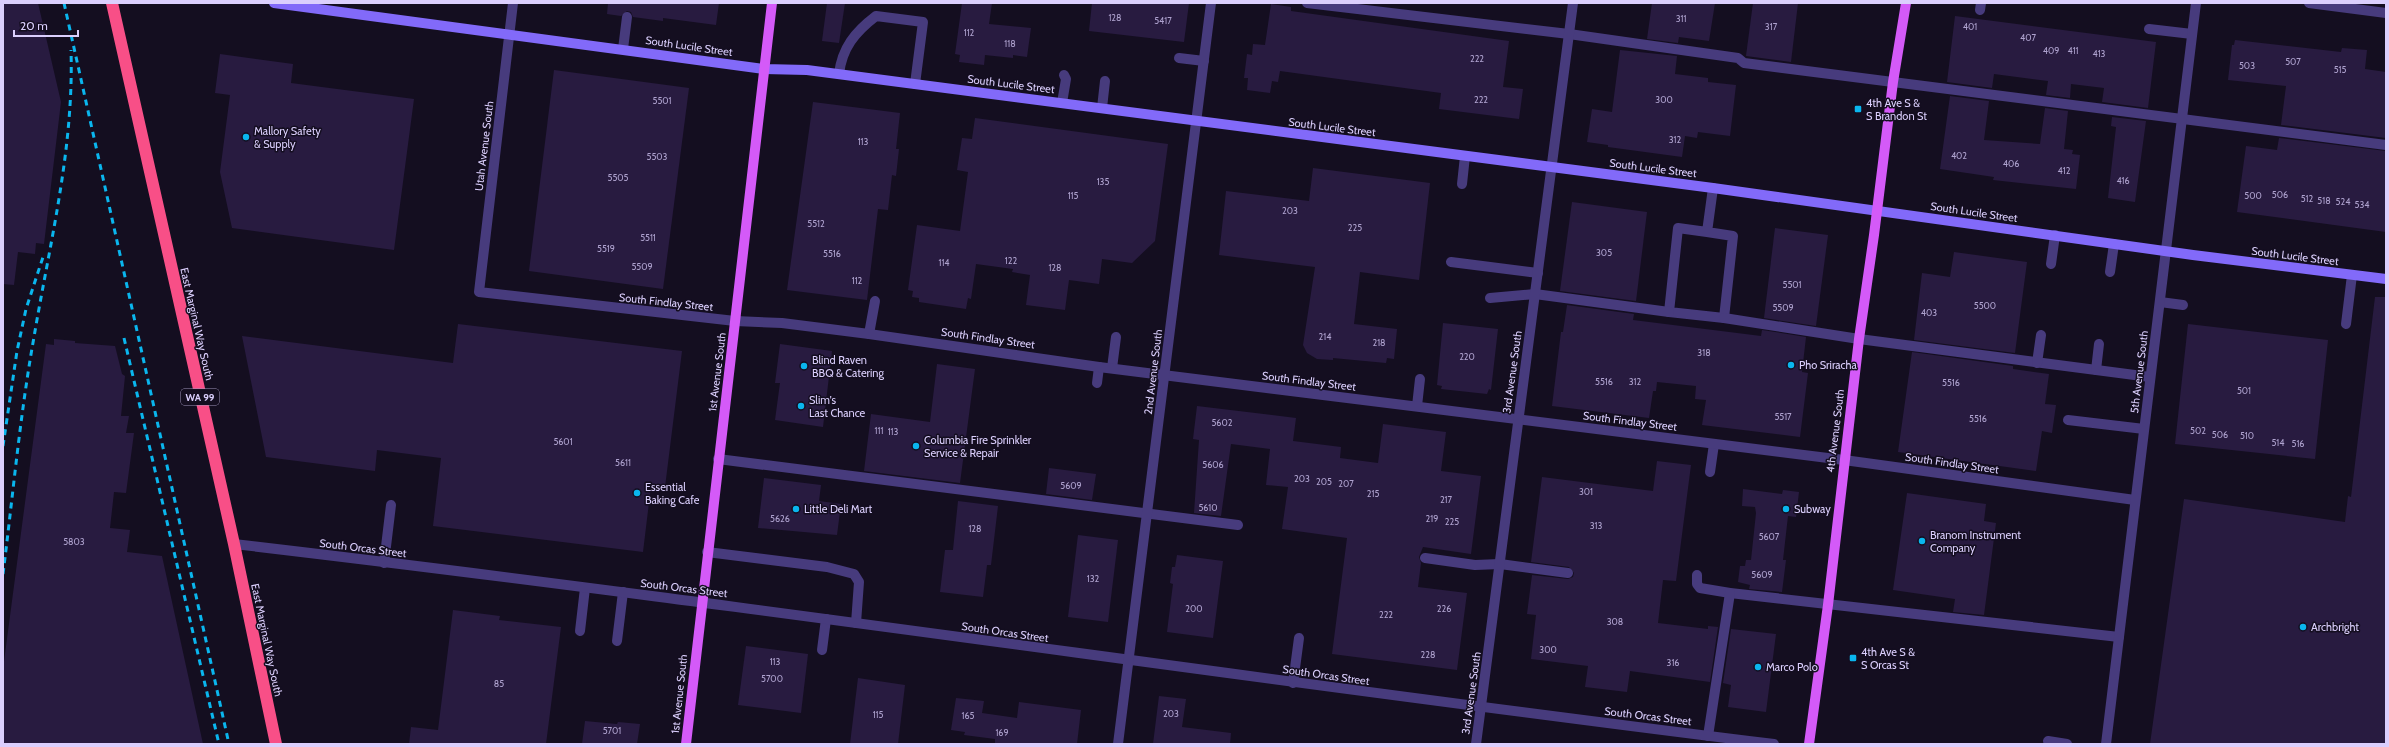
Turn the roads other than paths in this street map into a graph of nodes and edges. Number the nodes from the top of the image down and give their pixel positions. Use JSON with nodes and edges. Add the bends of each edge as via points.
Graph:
{"nodes":[{"id":1,"x":112,"y":3,"type":"edge"},
{"id":2,"x":274,"y":3,"type":"edge"},
{"id":3,"x":513,"y":3,"type":"edge"},
{"id":4,"x":772,"y":3,"type":"edge"},
{"id":5,"x":1211,"y":3,"type":"edge"},
{"id":6,"x":1307,"y":3,"type":"edge"},
{"id":7,"x":1573,"y":3,"type":"edge"},
{"id":8,"x":1906,"y":3,"type":"edge"},
{"id":9,"x":2196,"y":3,"type":"edge"},
{"id":10,"x":2309,"y":3,"type":"edge"},
{"id":11,"x":2325,"y":4,"type":"edge"},
{"id":12,"x":2386,"y":11,"type":"edge"},
{"id":13,"x":627,"y":16,"type":"dead end"},
{"id":14,"x":2149,"y":29,"type":"dead end"},
{"id":15,"x":510,"y":33,"type":"junction"},
{"id":16,"x":1569,"y":34,"type":"junction"},
{"id":17,"x":2192,"y":34,"type":"junction"},
{"id":18,"x":623,"y":49,"type":"junction"},
{"id":19,"x":1179,"y":58,"type":"dead end"},
{"id":20,"x":1204,"y":61,"type":"junction"},
{"id":21,"x":764,"y":68,"type":"junction"},
{"id":22,"x":839,"y":74,"type":"junction"},
{"id":23,"x":1064,"y":75,"type":"dead end"},
{"id":24,"x":1106,"y":81,"type":"dead end"},
{"id":25,"x":1893,"y":82,"type":"junction"},
{"id":26,"x":915,"y":84,"type":"junction"},
{"id":27,"x":1062,"y":103,"type":"junction"},
{"id":28,"x":1102,"y":108,"type":"junction"},
{"id":29,"x":2182,"y":119,"type":"junction"},
{"id":30,"x":1196,"y":122,"type":"junction"},
{"id":31,"x":2386,"y":145,"type":"edge"},
{"id":32,"x":1465,"y":156,"type":"junction"},
{"id":33,"x":1552,"y":168,"type":"junction"},
{"id":34,"x":1462,"y":184,"type":"dead end"},
{"id":35,"x":1713,"y":188,"type":"junction"},
{"id":36,"x":1877,"y":211,"type":"junction"},
{"id":37,"x":1707,"y":232,"type":"junction"},
{"id":38,"x":2055,"y":235,"type":"junction"},
{"id":39,"x":2114,"y":244,"type":"junction"},
{"id":40,"x":2166,"y":251,"type":"junction"},
{"id":41,"x":1451,"y":262,"type":"dead end"},
{"id":42,"x":2051,"y":264,"type":"dead end"},
{"id":43,"x":2110,"y":272,"type":"dead end"},
{"id":44,"x":1538,"y":273,"type":"junction"},
{"id":45,"x":2352,"y":275,"type":"junction"},
{"id":46,"x":2386,"y":279,"type":"edge"},
{"id":47,"x":479,"y":292,"type":"joint"},
{"id":48,"x":1535,"y":294,"type":"junction"},
{"id":49,"x":1490,"y":298,"type":"dead end"},
{"id":50,"x":875,"y":300,"type":"dead end"},
{"id":51,"x":2160,"y":302,"type":"junction"},
{"id":52,"x":2183,"y":305,"type":"dead end"},
{"id":53,"x":1669,"y":312,"type":"junction"},
{"id":54,"x":1724,"y":318,"type":"junction"},
{"id":55,"x":735,"y":321,"type":"junction"},
{"id":56,"x":2346,"y":324,"type":"dead end"},
{"id":57,"x":869,"y":334,"type":"junction"},
{"id":58,"x":2041,"y":335,"type":"dead end"},
{"id":59,"x":1116,"y":337,"type":"dead end"},
{"id":60,"x":1858,"y":339,"type":"junction"},
{"id":61,"x":2099,"y":344,"type":"dead end"},
{"id":62,"x":2036,"y":363,"type":"junction"},
{"id":63,"x":1099,"y":367,"type":"junction"},
{"id":64,"x":1112,"y":368,"type":"junction"},
{"id":65,"x":2096,"y":370,"type":"junction"},
{"id":66,"x":1164,"y":375,"type":"junction"},
{"id":67,"x":2150,"y":377,"type":"junction"},
{"id":68,"x":1420,"y":379,"type":"dead end"},
{"id":69,"x":1097,"y":383,"type":"dead end"},
{"id":70,"x":1417,"y":406,"type":"junction"},
{"id":71,"x":1518,"y":419,"type":"junction"},
{"id":72,"x":2068,"y":420,"type":"dead end"},
{"id":73,"x":2144,"y":429,"type":"junction"},
{"id":74,"x":1714,"y":444,"type":"junction"},
{"id":75,"x":718,"y":459,"type":"junction"},
{"id":76,"x":1844,"y":460,"type":"junction"},
{"id":77,"x":1710,"y":472,"type":"dead end"},
{"id":78,"x":2135,"y":500,"type":"junction"},
{"id":79,"x":391,"y":505,"type":"dead end"},
{"id":80,"x":1147,"y":514,"type":"junction"},
{"id":81,"x":1238,"y":525,"type":"dead end"},
{"id":82,"x":234,"y":544,"type":"junction"},
{"id":83,"x":707,"y":552,"type":"junction"},
{"id":84,"x":1425,"y":558,"type":"dead end"},
{"id":85,"x":384,"y":563,"type":"junction"},
{"id":86,"x":1500,"y":564,"type":"junction"},
{"id":87,"x":1568,"y":573,"type":"dead end"},
{"id":88,"x":1697,"y":574,"type":"dead end"},
{"id":89,"x":586,"y":588,"type":"junction"},
{"id":90,"x":623,"y":592,"type":"junction"},
{"id":91,"x":1730,"y":593,"type":"junction"},
{"id":92,"x":701,"y":601,"type":"junction"},
{"id":93,"x":1828,"y":605,"type":"junction"},
{"id":94,"x":826,"y":619,"type":"junction"},
{"id":95,"x":856,"y":623,"type":"junction"},
{"id":96,"x":580,"y":631,"type":"dead end"},
{"id":97,"x":2119,"y":637,"type":"junction"},
{"id":98,"x":1299,"y":638,"type":"dead end"},
{"id":99,"x":616,"y":641,"type":"dead end"},
{"id":100,"x":822,"y":650,"type":"dead end"},
{"id":101,"x":1128,"y":661,"type":"junction"},
{"id":102,"x":1293,"y":683,"type":"junction"},
{"id":103,"x":1481,"y":708,"type":"junction"},
{"id":104,"x":1708,"y":736,"type":"junction"},
{"id":105,"x":2048,"y":742,"type":"dead end"},
{"id":106,"x":276,"y":744,"type":"edge"},
{"id":107,"x":686,"y":744,"type":"edge"},
{"id":108,"x":1118,"y":744,"type":"edge"},
{"id":109,"x":1476,"y":744,"type":"edge"},
{"id":110,"x":1774,"y":744,"type":"edge"},
{"id":111,"x":1809,"y":744,"type":"edge"},
{"id":112,"x":2066,"y":744,"type":"edge"},
{"id":113,"x":2106,"y":744,"type":"edge"}],
"edges":[{"from":1,"to":82,"type":"highway","name":"East Marginal Way South","number":"WA 99"},
{"from":2,"to":15,"type":"street","name":"South Lucile Street"},
{"from":3,"to":15,"type":"street","name":"Utah Avenue South"},
{"from":4,"to":21,"type":"main road","name":"1st Avenue South"},
{"from":5,"to":20,"type":"street","name":"2nd Avenue South"},
{"from":6,"to":16,"type":"street"},
{"from":7,"to":16,"type":"street","name":"3rd Avenue South"},
{"from":8,"to":25,"type":"main road","name":"4th Avenue South"},
{"from":9,"to":17,"type":"street","name":"5th Avenue South"},
{"from":10,"to":11,"type":"street"},
{"from":11,"to":12,"type":"street"},
{"from":13,"to":18,"type":"street"},
{"from":14,"to":17,"type":"street"},
{"from":15,"to":18,"type":"street","name":"South Lucile Street"},
{"from":15,"to":47,"type":"street","name":"Utah Avenue South"},
{"from":16,"to":25,"type":"street","via":[[1738,58],[1744,63]]},
{"from":16,"to":33,"type":"street","name":"3rd Avenue South"},
{"from":17,"to":29,"type":"street","name":"5th Avenue South"},
{"from":18,"to":21,"type":"street","name":"South Lucile Street"},
{"from":19,"to":20,"type":"street"},
{"from":20,"to":30,"type":"street","name":"2nd Avenue South"},
{"from":21,"to":22,"type":"street","name":"South Lucile Street"},
{"from":21,"to":55,"type":"main road","name":"1st Avenue South"},
{"from":22,"to":26,"type":"street","name":"South Lucile Street"},
{"from":22,"to":26,"type":"street","via":[[844,50],[859,29],[876,16],[922,22]]},
{"from":23,"to":27,"type":"street"},
{"from":24,"to":28,"type":"street"},
{"from":25,"to":29,"type":"street"},
{"from":25,"to":36,"type":"main road","name":"4th Avenue South"},
{"from":26,"to":27,"type":"street","name":"South Lucile Street"},
{"from":27,"to":28,"type":"street","name":"South Lucile Street"},
{"from":28,"to":30,"type":"street","name":"South Lucile Street"},
{"from":29,"to":31,"type":"street"},
{"from":29,"to":40,"type":"street","name":"5th Avenue South"},
{"from":30,"to":32,"type":"street","name":"South Lucile Street"},
{"from":30,"to":66,"type":"street","name":"2nd Avenue South"},
{"from":32,"to":33,"type":"street","name":"South Lucile Street"},
{"from":32,"to":34,"type":"street"},
{"from":33,"to":35,"type":"street","name":"South Lucile Street"},
{"from":33,"to":44,"type":"street","name":"3rd Avenue South"},
{"from":35,"to":36,"type":"street","name":"South Lucile Street"},
{"from":35,"to":37,"type":"street"},
{"from":36,"to":38,"type":"street","name":"South Lucile Street"},
{"from":36,"to":60,"type":"main road","name":"4th Avenue South"},
{"from":37,"to":53,"type":"street","via":[[1678,228]]},
{"from":37,"to":54,"type":"street","via":[[1733,236]]},
{"from":38,"to":39,"type":"street","name":"South Lucile Street"},
{"from":38,"to":42,"type":"street"},
{"from":39,"to":40,"type":"street","name":"South Lucile Street"},
{"from":39,"to":43,"type":"street"},
{"from":40,"to":45,"type":"street","name":"South Lucile Street"},
{"from":40,"to":51,"type":"street","name":"5th Avenue South"},
{"from":41,"to":44,"type":"street"},
{"from":44,"to":48,"type":"street","name":"3rd Avenue South"},
{"from":45,"to":46,"type":"street","name":"South Lucile Street"},
{"from":45,"to":56,"type":"street"},
{"from":47,"to":55,"type":"street","name":"South Findlay Street"},
{"from":48,"to":49,"type":"street"},
{"from":48,"to":53,"type":"street"},
{"from":48,"to":71,"type":"street","name":"3rd Avenue South"},
{"from":50,"to":57,"type":"street"},
{"from":51,"to":52,"type":"street"},
{"from":51,"to":67,"type":"street","name":"5th Avenue South"},
{"from":53,"to":54,"type":"street"},
{"from":54,"to":60,"type":"street"},
{"from":55,"to":57,"type":"street","name":"South Findlay Street","via":[[782,323]]},
{"from":55,"to":75,"type":"main road","name":"1st Avenue South"},
{"from":57,"to":63,"type":"street","name":"South Findlay Street"},
{"from":58,"to":62,"type":"street"},
{"from":59,"to":64,"type":"street"},
{"from":60,"to":62,"type":"street"},
{"from":60,"to":76,"type":"main road","name":"4th Avenue South"},
{"from":61,"to":65,"type":"street"},
{"from":62,"to":65,"type":"street"},
{"from":63,"to":64,"type":"street","name":"South Findlay Street"},
{"from":63,"to":69,"type":"street"},
{"from":64,"to":66,"type":"street","name":"South Findlay Street"},
{"from":65,"to":67,"type":"street"},
{"from":66,"to":70,"type":"street","name":"South Findlay Street"},
{"from":66,"to":80,"type":"street","name":"2nd Avenue South"},
{"from":67,"to":73,"type":"street","name":"5th Avenue South"},
{"from":68,"to":70,"type":"street"},
{"from":70,"to":71,"type":"street","name":"South Findlay Street"},
{"from":71,"to":74,"type":"street","name":"South Findlay Street"},
{"from":71,"to":86,"type":"street","name":"3rd Avenue South"},
{"from":72,"to":73,"type":"street"},
{"from":73,"to":78,"type":"street","name":"5th Avenue South"},
{"from":74,"to":76,"type":"street","name":"South Findlay Street"},
{"from":74,"to":77,"type":"street"},
{"from":75,"to":80,"type":"street"},
{"from":75,"to":83,"type":"main road","name":"1st Avenue South"},
{"from":76,"to":78,"type":"street","name":"South Findlay Street"},
{"from":76,"to":93,"type":"main road","name":"4th Avenue South"},
{"from":78,"to":97,"type":"street","name":"5th Avenue South"},
{"from":79,"to":85,"type":"street"},
{"from":80,"to":81,"type":"street"},
{"from":80,"to":101,"type":"street","name":"2nd Avenue South"},
{"from":82,"to":85,"type":"street","name":"South Orcas Street"},
{"from":82,"to":106,"type":"highway","name":"East Marginal Way South","number":"WA 99"},
{"from":83,"to":92,"type":"main road","name":"1st Avenue South"},
{"from":83,"to":95,"type":"street","via":[[827,567],[854,574],[859,582]]},
{"from":84,"to":86,"type":"street","via":[[1475,565]]},
{"from":85,"to":89,"type":"street","name":"South Orcas Street"},
{"from":86,"to":87,"type":"street"},
{"from":86,"to":103,"type":"street","name":"3rd Avenue South"},
{"from":88,"to":91,"type":"street","via":[[1697,584],[1700,588]]},
{"from":89,"to":90,"type":"street","name":"South Orcas Street"},
{"from":89,"to":96,"type":"street"},
{"from":90,"to":92,"type":"street","name":"South Orcas Street"},
{"from":90,"to":99,"type":"street"},
{"from":91,"to":93,"type":"street"},
{"from":91,"to":104,"type":"street"},
{"from":92,"to":94,"type":"street","name":"South Orcas Street"},
{"from":92,"to":107,"type":"main road","name":"1st Avenue South"},
{"from":93,"to":97,"type":"street"},
{"from":93,"to":111,"type":"main road","name":"4th Avenue South"},
{"from":94,"to":95,"type":"street","name":"South Orcas Street"},
{"from":94,"to":100,"type":"street"},
{"from":95,"to":101,"type":"street","name":"South Orcas Street"},
{"from":97,"to":113,"type":"street","name":"5th Avenue South"},
{"from":98,"to":102,"type":"street"},
{"from":101,"to":102,"type":"street","name":"South Orcas Street"},
{"from":101,"to":108,"type":"street","name":"2nd Avenue South"},
{"from":102,"to":103,"type":"street","name":"South Orcas Street"},
{"from":103,"to":104,"type":"street","name":"South Orcas Street"},
{"from":103,"to":109,"type":"street","name":"3rd Avenue South"},
{"from":104,"to":110,"type":"street","name":"South Orcas Street"},
{"from":105,"to":112,"type":"street"}]}
